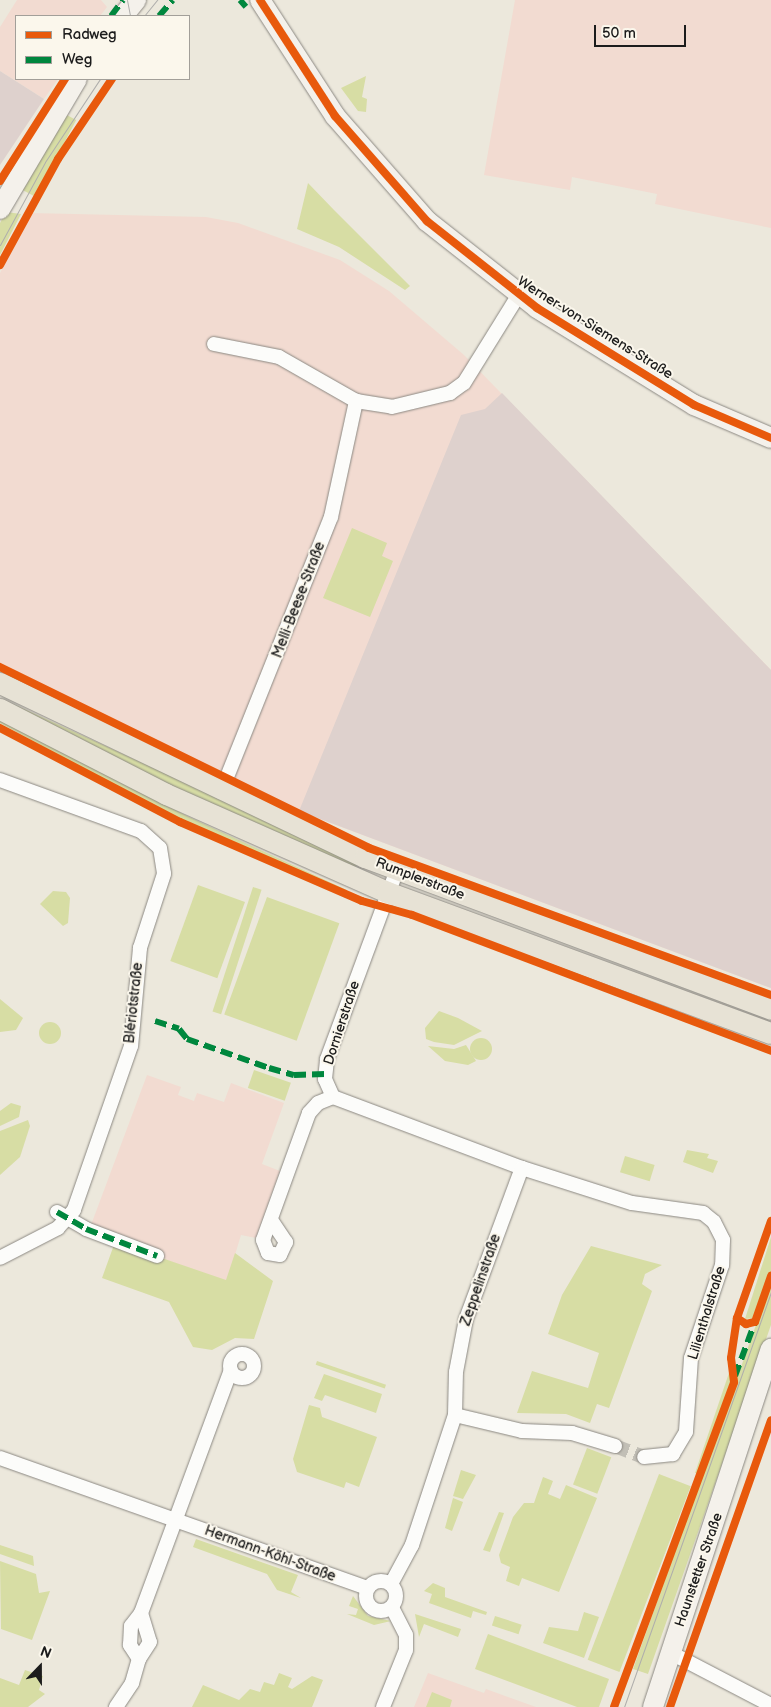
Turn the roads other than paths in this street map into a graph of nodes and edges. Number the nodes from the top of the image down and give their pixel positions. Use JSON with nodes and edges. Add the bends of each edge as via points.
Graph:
{"nodes":[{"id":1,"x":136,"y":0,"type":"edge"},
{"id":2,"x":260,"y":0,"type":"edge"},
{"id":3,"x":124,"y":15,"type":"edge"},
{"id":4,"x":76,"y":80,"type":"edge"},
{"id":5,"x":0,"y":209,"type":"edge"},
{"id":6,"x":518,"y":296,"type":"junction"},
{"id":7,"x":214,"y":344,"type":"dead end"},
{"id":8,"x":356,"y":401,"type":"junction"},
{"id":9,"x":771,"y":438,"type":"edge"},
{"id":10,"x":0,"y":683,"type":"edge"},
{"id":11,"x":0,"y":709,"type":"edge"},
{"id":12,"x":0,"y":780,"type":"edge"},
{"id":13,"x":221,"y":792,"type":"junction"},
{"id":14,"x":396,"y":870,"type":"junction"},
{"id":15,"x":387,"y":892,"type":"junction"},
{"id":16,"x":770,"y":1009,"type":"edge"},
{"id":17,"x":749,"y":1024,"type":"junction"},
{"id":18,"x":771,"y":1032,"type":"edge"},
{"id":19,"x":771,"y":1038,"type":"edge"},
{"id":20,"x":333,"y":1097,"type":"junction"},
{"id":21,"x":522,"y":1168,"type":"junction"},
{"id":22,"x":61,"y":1216,"type":"junction"},
{"id":23,"x":271,"y":1220,"type":"dead end"},
{"id":24,"x":158,"y":1256,"type":"dead end"},
{"id":25,"x":0,"y":1258,"type":"edge"},
{"id":26,"x":771,"y":1348,"type":"edge"},
{"id":27,"x":231,"y":1370,"type":"dead end"},
{"id":28,"x":771,"y":1385,"type":"edge"},
{"id":29,"x":455,"y":1414,"type":"junction"},
{"id":30,"x":745,"y":1433,"type":"junction"},
{"id":31,"x":615,"y":1446,"type":"tunnel mouth"},
{"id":32,"x":644,"y":1457,"type":"tunnel mouth"},
{"id":33,"x":0,"y":1458,"type":"edge"},
{"id":34,"x":174,"y":1519,"type":"junction"},
{"id":35,"x":391,"y":1584,"type":"junction"},
{"id":36,"x":368,"y":1588,"type":"junction"},
{"id":37,"x":392,"y":1606,"type":"junction"},
{"id":38,"x":671,"y":1653,"type":"junction"},
{"id":39,"x":771,"y":1704,"type":"edge"},
{"id":40,"x":116,"y":1707,"type":"edge"},
{"id":41,"x":383,"y":1707,"type":"edge"},
{"id":42,"x":653,"y":1707,"type":"edge"}],
"edges":[{"from":1,"to":3,"type":"street"},
{"from":2,"to":6,"type":"street","name":"Werner-von-Siemens-Straße","via":[[311,82],[381,171],[427,222]]},
{"from":4,"to":5,"type":"street"},
{"from":6,"to":8,"type":"street","via":[[464,383],[450,393],[392,407]]},
{"from":6,"to":9,"type":"street","name":"Werner-von-Siemens-Straße","via":[[694,405]]},
{"from":7,"to":8,"type":"street","via":[[295,364]]},
{"from":8,"to":13,"type":"street","name":"Melli-Beese-Straße","via":[[331,517]]},
{"from":10,"to":13,"type":"main road","name":"Rumplerstraße"},
{"from":11,"to":15,"type":"main road","name":"Rumplerstraße","via":[[166,794]]},
{"from":12,"to":22,"type":"street","name":"Blériotstraße","via":[[140,831],[160,848],[164,874],[140,948],[131,1046],[74,1210]]},
{"from":13,"to":14,"type":"main road","name":"Rumplerstraße"},
{"from":14,"to":15,"type":"street","name":"Dornierstraße"},
{"from":14,"to":16,"type":"main road","name":"Rumplerstraße"},
{"from":15,"to":17,"type":"main road","name":"Rumplerstraße"},
{"from":15,"to":20,"type":"street","name":"Dornierstraße","via":[[328,1059],[325,1079]]},
{"from":17,"to":18,"type":"main road","name":"Rumplerstraße"},
{"from":17,"to":19,"type":"street","name":"Rumplerstraße"},
{"from":20,"to":21,"type":"street"},
{"from":20,"to":23,"type":"street","via":[[318,1103],[309,1114]]},
{"from":21,"to":29,"type":"street","name":"Zeppelinstraße","via":[[466,1319],[456,1372]]},
{"from":21,"to":32,"type":"street","name":"Lilienthalstraße","via":[[632,1202],[703,1213],[720,1229],[722,1265],[691,1358],[686,1432],[673,1454]]},
{"from":22,"to":24,"type":"street"},
{"from":22,"to":25,"type":"street","name":"Blériotstraße","via":[[58,1228]]},
{"from":26,"to":30,"type":"street","name":"Haunstetter Straße"},
{"from":27,"to":34,"type":"street"},
{"from":28,"to":30,"type":"street","name":"Haunstetter Straße"},
{"from":29,"to":31,"type":"street","via":[[522,1431],[572,1433]]},
{"from":29,"to":35,"type":"street","name":"Zeppelinstraße","via":[[412,1545]]},
{"from":30,"to":38,"type":"street","name":"Haunstetter Straße"},
{"from":33,"to":34,"type":"street","name":"Hermann-Köhl-Straße"},
{"from":34,"to":36,"type":"street","name":"Hermann-Köhl-Straße"},
{"from":34,"to":40,"type":"street","via":[[141,1613],[131,1626],[130,1645],[139,1659],[132,1683]]},
{"from":35,"to":36,"type":"street","name":"Hermann-Köhl-Straße","via":[[378,1581]]},
{"from":35,"to":37,"type":"street","via":[[396,1595]]},
{"from":36,"to":37,"type":"street","via":[[365,1596],[371,1608],[379,1611]]},
{"from":37,"to":41,"type":"street","via":[[406,1635],[406,1650]]},
{"from":38,"to":39,"type":"street"},
{"from":38,"to":42,"type":"street","name":"Haunstetter Straße"}]}
